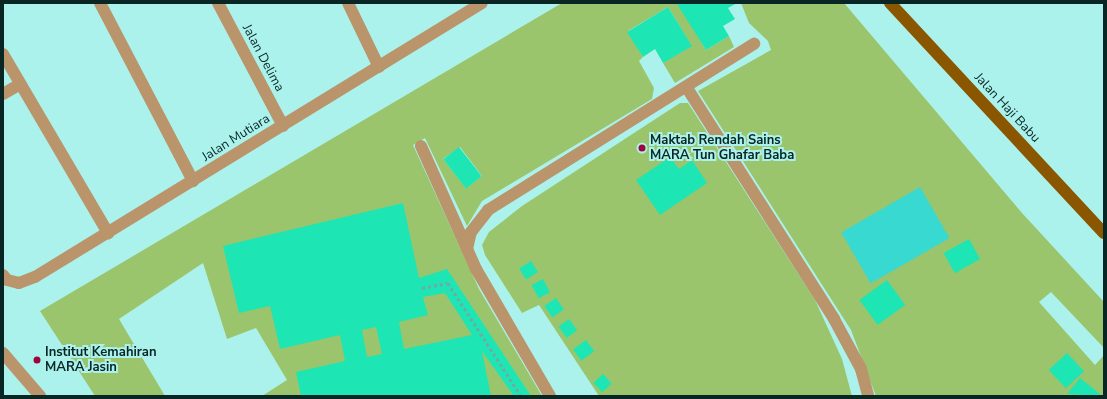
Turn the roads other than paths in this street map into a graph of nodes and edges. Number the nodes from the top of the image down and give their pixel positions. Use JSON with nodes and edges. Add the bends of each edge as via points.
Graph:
{"nodes":[{"id":1,"x":100,"y":3,"type":"edge"},
{"id":2,"x":218,"y":3,"type":"edge"},
{"id":3,"x":348,"y":3,"type":"edge"},
{"id":4,"x":890,"y":3,"type":"edge"},
{"id":5,"x":477,"y":5,"type":"edge"},
{"id":6,"x":754,"y":44,"type":"dead end"},
{"id":7,"x":3,"y":54,"type":"edge"},
{"id":8,"x":379,"y":67,"type":"junction"},
{"id":9,"x":20,"y":84,"type":"junction"},
{"id":10,"x":687,"y":88,"type":"junction"},
{"id":11,"x":3,"y":94,"type":"edge"},
{"id":12,"x":283,"y":126,"type":"junction"},
{"id":13,"x":421,"y":146,"type":"dead end"},
{"id":14,"x":193,"y":182,"type":"junction"},
{"id":15,"x":108,"y":233,"type":"junction"},
{"id":16,"x":1104,"y":233,"type":"edge"},
{"id":17,"x":467,"y":250,"type":"junction"},
{"id":18,"x":3,"y":275,"type":"edge"},
{"id":19,"x":3,"y":353,"type":"edge"},
{"id":20,"x":40,"y":396,"type":"edge"},
{"id":21,"x":550,"y":396,"type":"edge"},
{"id":22,"x":868,"y":396,"type":"edge"}],
"edges":[{"from":1,"to":14,"type":"street"},
{"from":2,"to":12,"type":"street","name":"Jalan Delima"},
{"from":3,"to":8,"type":"street"},
{"from":4,"to":16,"type":"main road","name":"Jalan Haji Babu"},
{"from":5,"to":8,"type":"street","name":"Jalan Mutiara"},
{"from":6,"to":10,"type":"street"},
{"from":7,"to":9,"type":"street"},
{"from":8,"to":12,"type":"street","name":"Jalan Mutiara"},
{"from":9,"to":11,"type":"street"},
{"from":9,"to":15,"type":"street"},
{"from":10,"to":17,"type":"street","via":[[488,210],[471,232]]},
{"from":10,"to":22,"type":"street","via":[[834,319],[861,369]]},
{"from":12,"to":14,"type":"street","name":"Jalan Mutiara"},
{"from":13,"to":17,"type":"street"},
{"from":14,"to":15,"type":"street","name":"Jalan Mutiara"},
{"from":15,"to":18,"type":"street","name":"Jalan Mutiara","via":[[24,281],[7,280]]},
{"from":17,"to":21,"type":"street"},
{"from":19,"to":20,"type":"street"}]}
